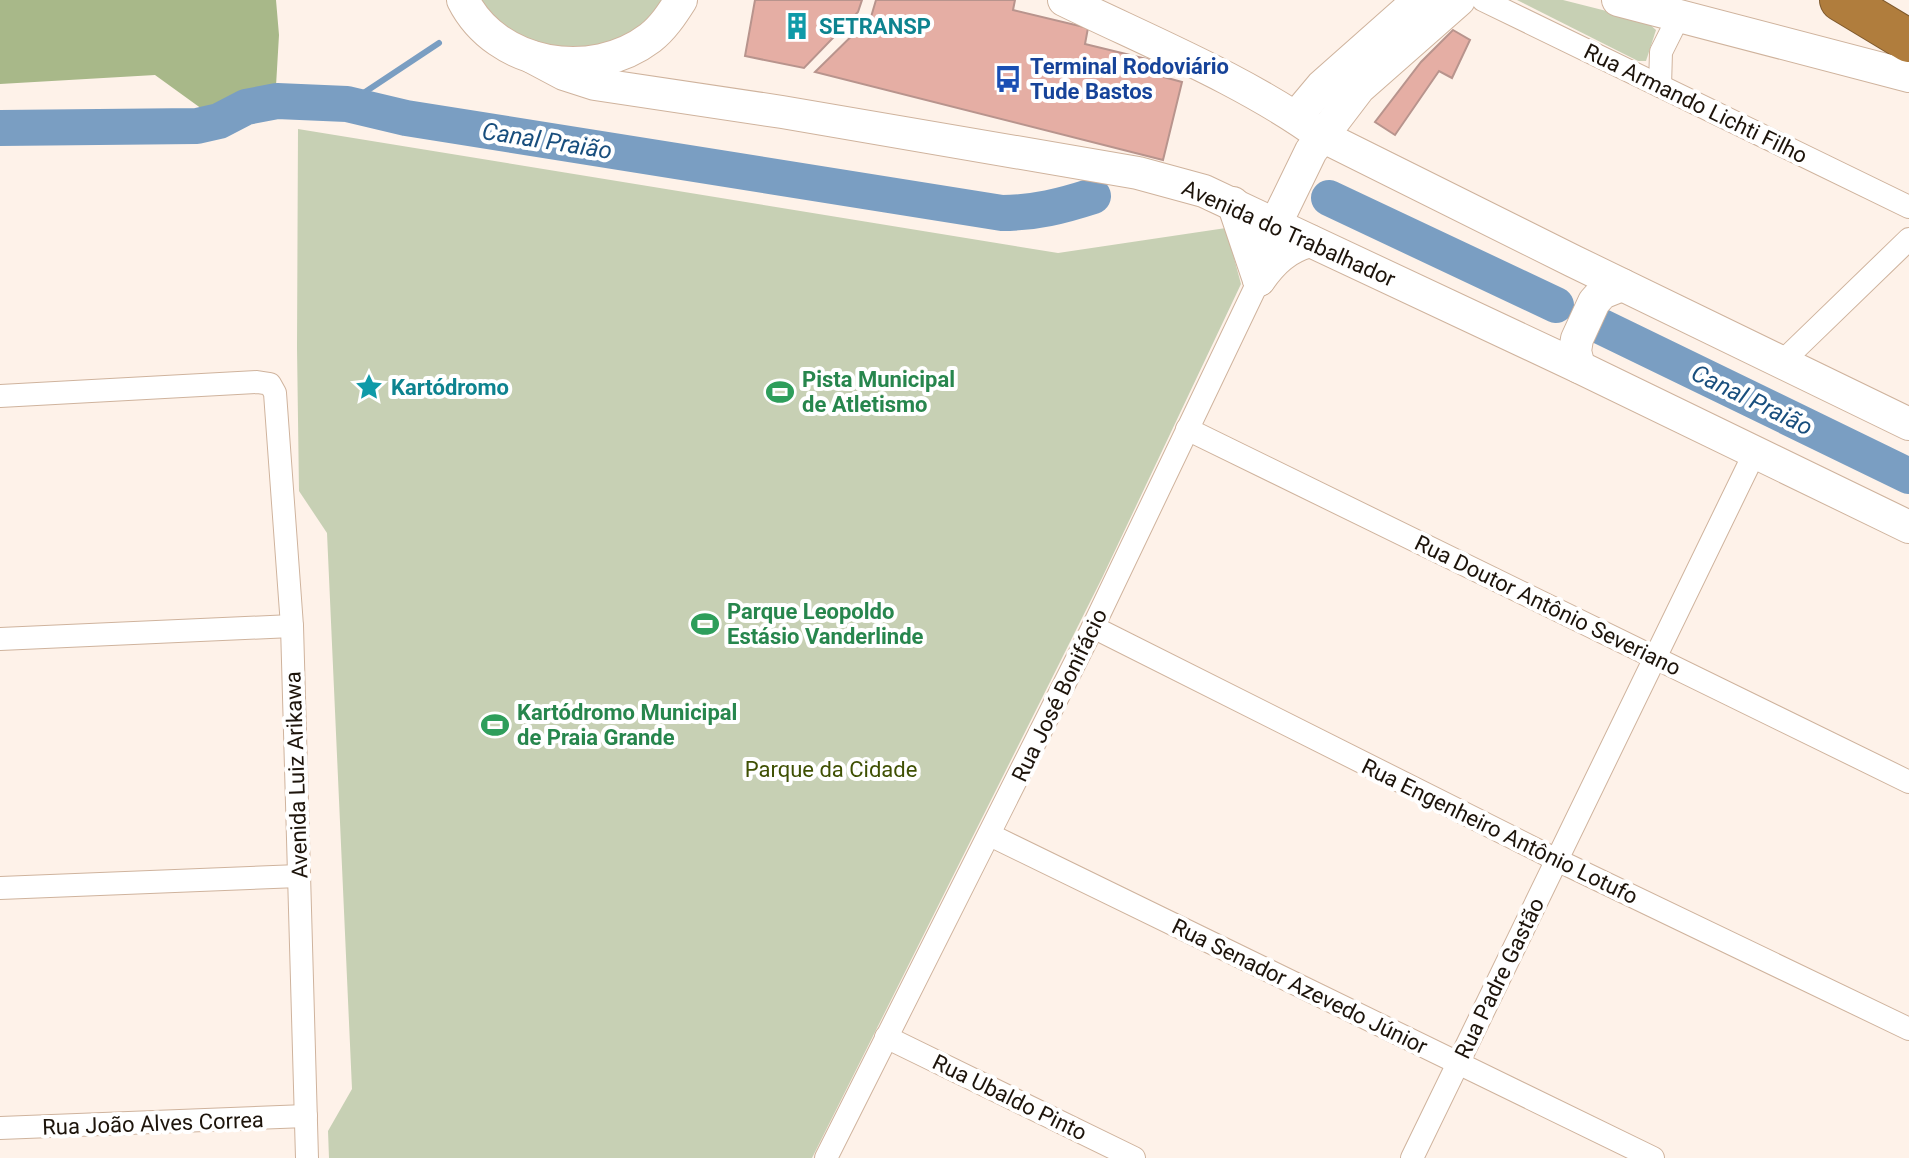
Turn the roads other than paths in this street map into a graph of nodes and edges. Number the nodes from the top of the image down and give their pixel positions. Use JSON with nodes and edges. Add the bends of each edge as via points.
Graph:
{"nodes":[{"id":1,"x":463,"y":0,"type":"edge"},
{"id":2,"x":681,"y":0,"type":"edge"},
{"id":3,"x":1064,"y":0,"type":"edge"},
{"id":4,"x":1483,"y":0,"type":"edge"},
{"id":5,"x":1618,"y":0,"type":"edge"},
{"id":6,"x":1841,"y":0,"type":"edge"},
{"id":7,"x":1442,"y":3,"type":"edge"},
{"id":8,"x":1679,"y":16,"type":"junction"},
{"id":9,"x":1909,"y":41,"type":"edge"},
{"id":10,"x":532,"y":57,"type":"junction"},
{"id":11,"x":1909,"y":76,"type":"edge"},
{"id":12,"x":1660,"y":86,"type":"junction"},
{"id":13,"x":1309,"y":126,"type":"junction"},
{"id":14,"x":1233,"y":203,"type":"junction"},
{"id":15,"x":1909,"y":207,"type":"edge"},
{"id":16,"x":1275,"y":225,"type":"junction"},
{"id":17,"x":1909,"y":239,"type":"edge"},
{"id":18,"x":1310,"y":241,"type":"junction"},
{"id":19,"x":1259,"y":280,"type":"junction"},
{"id":20,"x":1581,"y":285,"type":"junction"},
{"id":21,"x":1622,"y":285,"type":"junction"},
{"id":22,"x":1562,"y":345,"type":"junction"},
{"id":23,"x":1782,"y":362,"type":"junction"},
{"id":24,"x":0,"y":396,"type":"edge"},
{"id":25,"x":1909,"y":424,"type":"edge"},
{"id":26,"x":1187,"y":429,"type":"junction"},
{"id":27,"x":1755,"y":452,"type":"junction"},
{"id":28,"x":1909,"y":527,"type":"edge"},
{"id":29,"x":292,"y":626,"type":"junction"},
{"id":30,"x":1093,"y":627,"type":"junction"},
{"id":31,"x":0,"y":639,"type":"edge"},
{"id":32,"x":1655,"y":658,"type":"junction"},
{"id":33,"x":1909,"y":782,"type":"edge"},
{"id":34,"x":990,"y":835,"type":"junction"},
{"id":35,"x":1557,"y":860,"type":"junction"},
{"id":36,"x":299,"y":876,"type":"junction"},
{"id":37,"x":0,"y":888,"type":"edge"},
{"id":38,"x":1909,"y":1029,"type":"edge"},
{"id":39,"x":886,"y":1037,"type":"junction"},
{"id":40,"x":1458,"y":1063,"type":"junction"},
{"id":41,"x":306,"y":1116,"type":"junction"},
{"id":42,"x":0,"y":1128,"type":"edge"},
{"id":43,"x":307,"y":1158,"type":"edge"},
{"id":44,"x":826,"y":1158,"type":"edge"},
{"id":45,"x":1134,"y":1158,"type":"edge"},
{"id":46,"x":1412,"y":1158,"type":"edge"},
{"id":47,"x":1653,"y":1158,"type":"edge"}],
"edges":[{"from":1,"to":10,"type":"main road","name":"Avenida do Trabalhador","via":[[485,28]]},
{"from":2,"to":10,"type":"main road","via":[[652,36],[603,61],[565,64]]},
{"from":3,"to":13,"type":"main road"},
{"from":4,"to":12,"type":"street","name":"Rua Armando Lichti Filho"},
{"from":5,"to":8,"type":"main road"},
{"from":6,"to":9,"type":"highway"},
{"from":7,"to":13,"type":"main road","via":[[1359,88]]},
{"from":8,"to":11,"type":"main road"},
{"from":8,"to":12,"type":"street","via":[[1661,52]]},
{"from":10,"to":14,"type":"main road","name":"Avenida do Trabalhador","via":[[595,84],[1138,173]]},
{"from":12,"to":15,"type":"street","name":"Rua Armando Lichti Filho"},
{"from":13,"to":16,"type":"main road","via":[[1303,166]]},
{"from":13,"to":20,"type":"main road"},
{"from":14,"to":16,"type":"main road","name":"Avenida do Trabalhador"},
{"from":14,"to":19,"type":"main road"},
{"from":16,"to":18,"type":"main road","name":"Avenida do Trabalhador"},
{"from":16,"to":19,"type":"street","name":"Rua José Bonifácio"},
{"from":17,"to":23,"type":"street"},
{"from":18,"to":19,"type":"main road","via":[[1275,259]]},
{"from":18,"to":22,"type":"main road","name":"Avenida do Trabalhador"},
{"from":19,"to":26,"type":"street","name":"Rua José Bonifácio"},
{"from":20,"to":21,"type":"main road"},
{"from":20,"to":21,"type":"main road","via":[[1602,293]]},
{"from":20,"to":22,"type":"main road"},
{"from":21,"to":23,"type":"main road"},
{"from":22,"to":27,"type":"main road","name":"Avenida do Trabalhador"},
{"from":23,"to":25,"type":"main road"},
{"from":24,"to":29,"type":"street","name":"Avenida Luiz Arikawa","via":[[270,384],[275,393]]},
{"from":26,"to":30,"type":"street","name":"Rua José Bonifácio"},
{"from":26,"to":32,"type":"street","name":"Rua Doutor Antônio Severiano"},
{"from":27,"to":28,"type":"main road","name":"Avenida do Trabalhador"},
{"from":27,"to":32,"type":"street","name":"Rua Padre Gastão"},
{"from":29,"to":31,"type":"street"},
{"from":29,"to":36,"type":"street","name":"Avenida Luiz Arikawa"},
{"from":30,"to":34,"type":"street","name":"Rua José Bonifácio"},
{"from":30,"to":35,"type":"street","name":"Rua Engenheiro Antônio Lotufo"},
{"from":32,"to":33,"type":"street","name":"Rua Doutor Antônio Severiano"},
{"from":32,"to":35,"type":"street","name":"Rua Padre Gastão"},
{"from":34,"to":39,"type":"street","name":"Rua José Bonifácio"},
{"from":34,"to":40,"type":"street","name":"Rua Senador Azevedo Júnior"},
{"from":35,"to":38,"type":"street","name":"Rua Engenheiro Antônio Lotufo"},
{"from":35,"to":40,"type":"street","name":"Rua Padre Gastão"},
{"from":36,"to":37,"type":"street"},
{"from":36,"to":41,"type":"street","name":"Avenida Luiz Arikawa"},
{"from":39,"to":44,"type":"street","name":"Rua José Bonifácio"},
{"from":39,"to":45,"type":"street","name":"Rua Ubaldo Pinto"},
{"from":40,"to":46,"type":"street","name":"Rua Padre Gastão"},
{"from":40,"to":47,"type":"street","name":"Rua Senador Azevedo Júnior"},
{"from":41,"to":42,"type":"street","name":"Rua João Alves Correa"},
{"from":41,"to":43,"type":"street","name":"Avenida Luiz Arikawa"}]}
